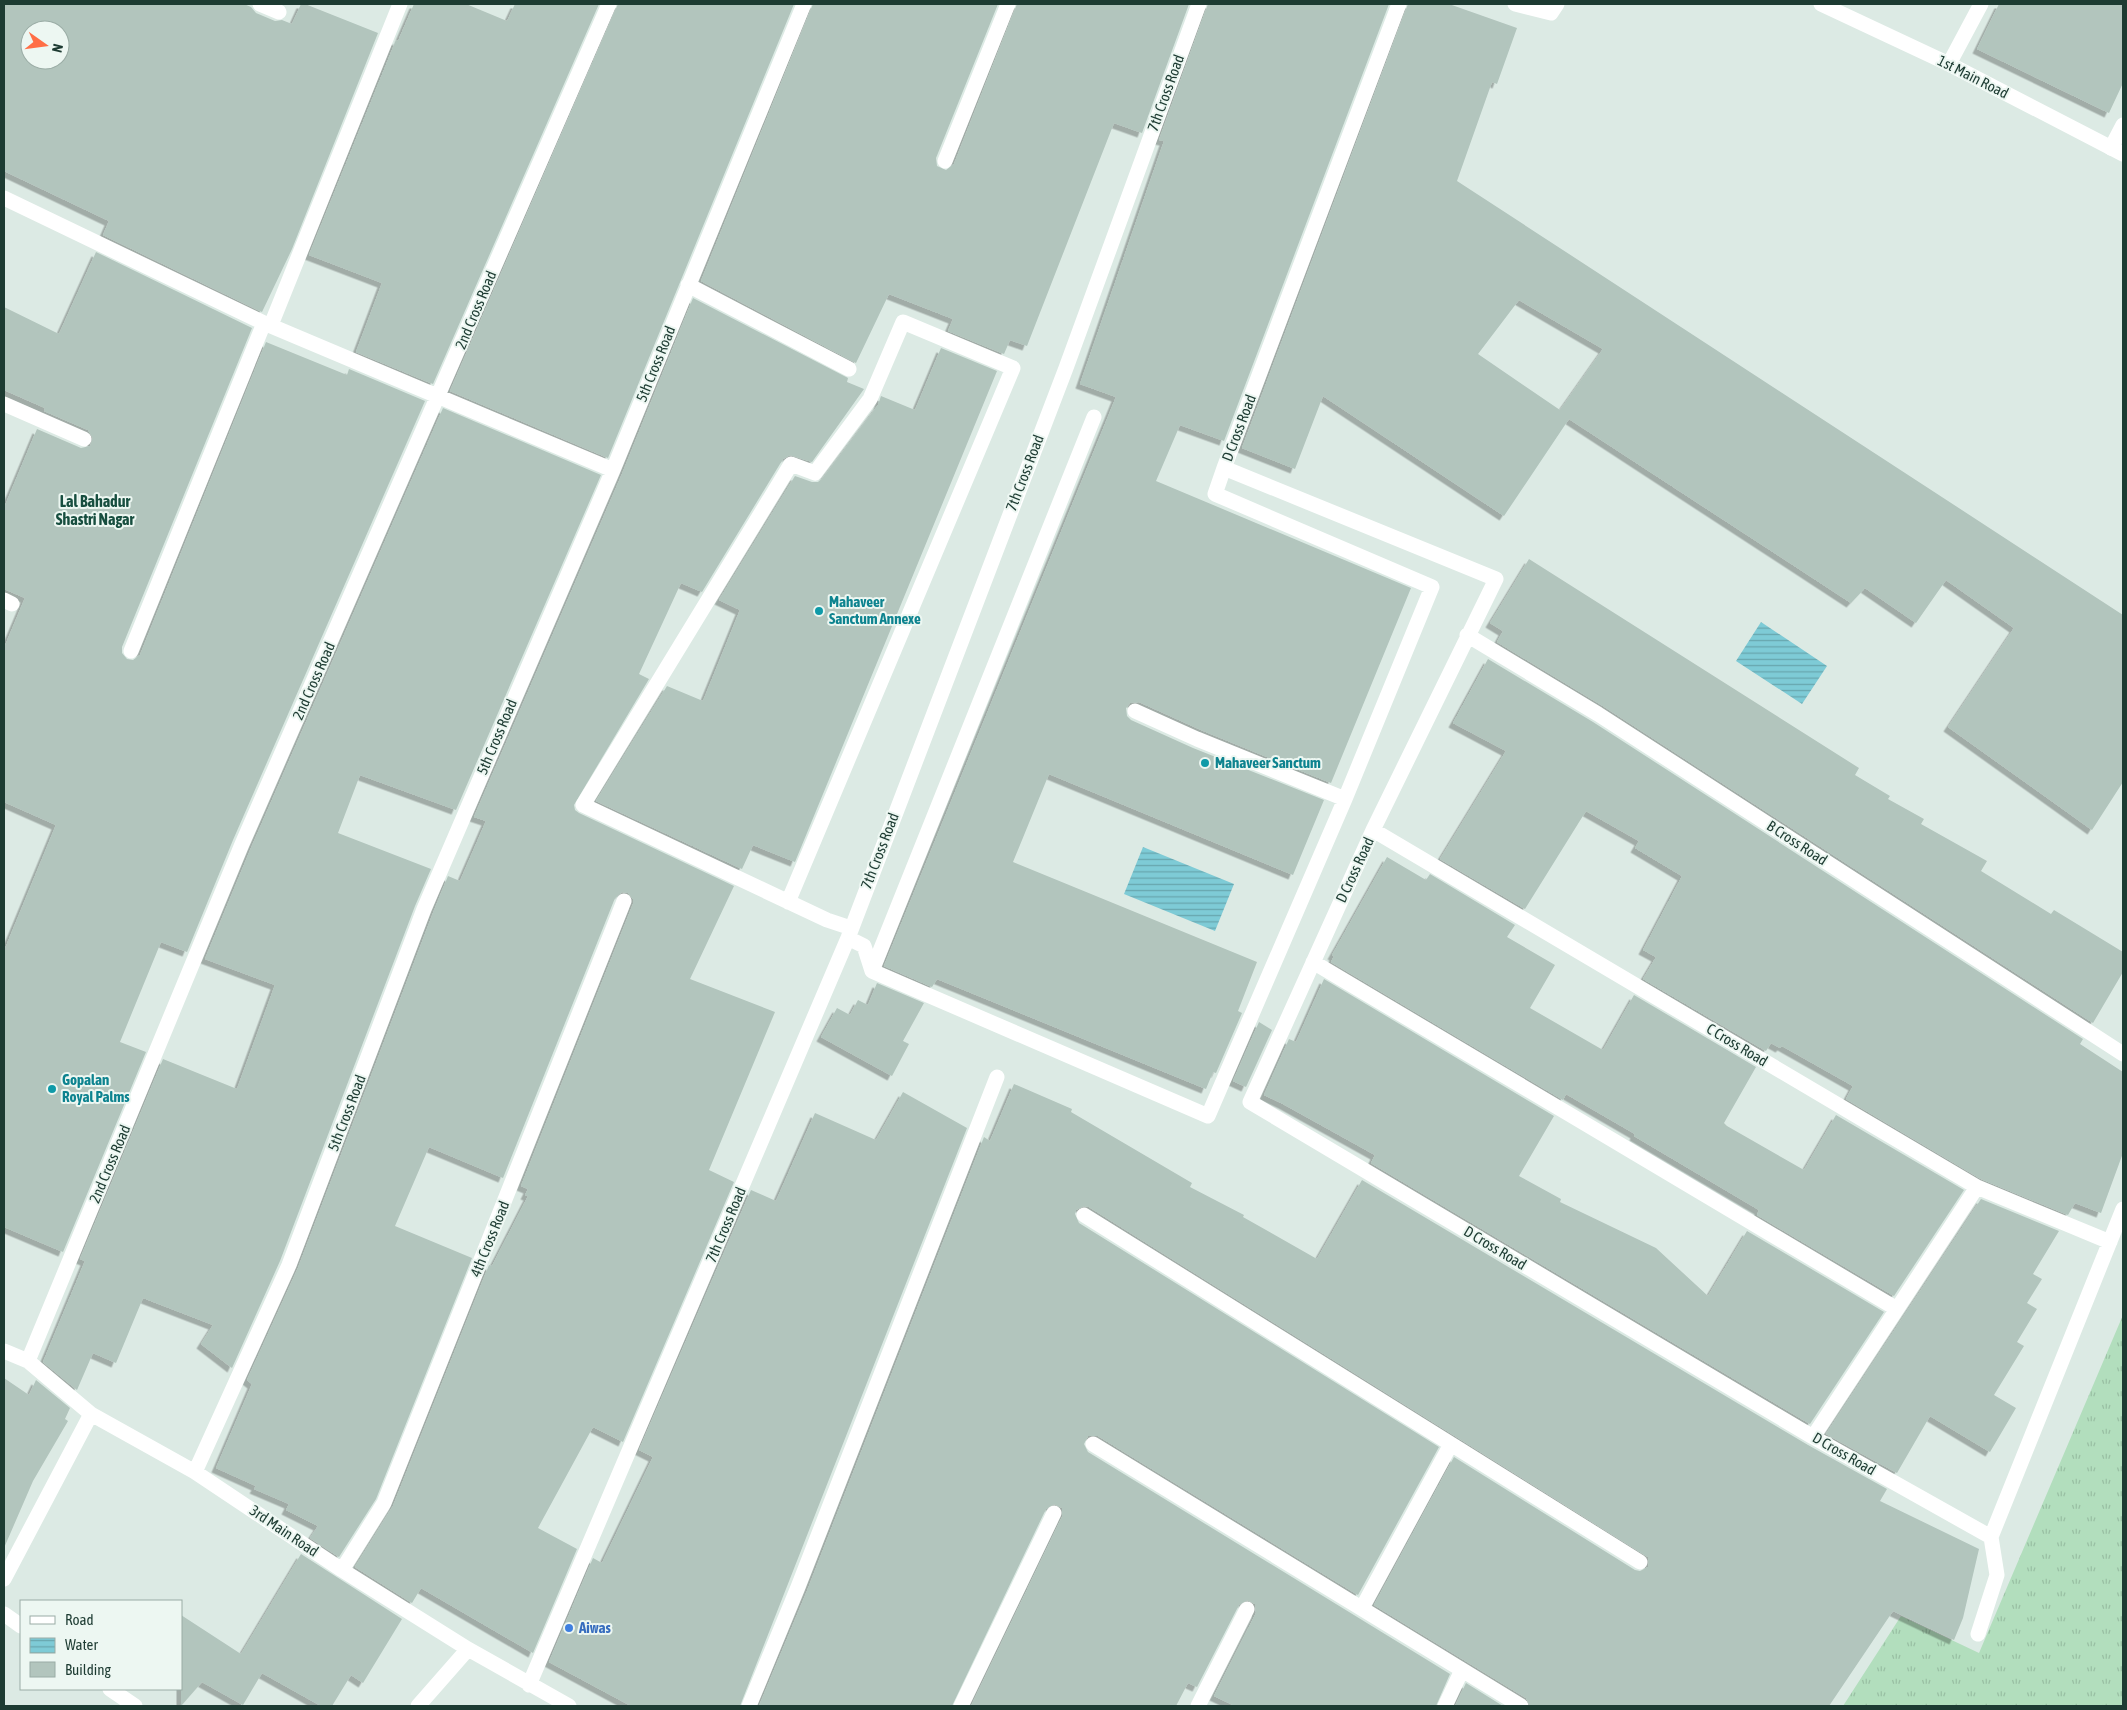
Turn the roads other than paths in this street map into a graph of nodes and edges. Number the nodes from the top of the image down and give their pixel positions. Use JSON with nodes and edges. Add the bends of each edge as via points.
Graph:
{"nodes":[{"id":1,"x":260,"y":4,"type":"edge"},
{"id":2,"x":400,"y":4,"type":"edge"},
{"id":3,"x":609,"y":4,"type":"edge"},
{"id":4,"x":804,"y":4,"type":"edge"},
{"id":5,"x":1008,"y":4,"type":"edge"},
{"id":6,"x":1198,"y":4,"type":"edge"},
{"id":7,"x":1399,"y":4,"type":"edge"},
{"id":8,"x":1515,"y":4,"type":"edge"},
{"id":9,"x":1557,"y":4,"type":"edge"},
{"id":10,"x":1821,"y":4,"type":"edge"},
{"id":11,"x":1981,"y":4,"type":"edge"},
{"id":12,"x":279,"y":12,"type":"dead end"},
{"id":13,"x":1949,"y":64,"type":"junction"},
{"id":14,"x":2123,"y":125,"type":"edge"},
{"id":15,"x":2117,"y":151,"type":"edge"},
{"id":16,"x":945,"y":161,"type":"dead end"},
{"id":17,"x":4,"y":198,"type":"edge"},
{"id":18,"x":688,"y":285,"type":"junction"},
{"id":19,"x":267,"y":324,"type":"junction"},
{"id":20,"x":849,"y":370,"type":"dead end"},
{"id":21,"x":439,"y":395,"type":"junction"},
{"id":22,"x":4,"y":404,"type":"edge"},
{"id":23,"x":1094,"y":418,"type":"dead end"},
{"id":24,"x":84,"y":439,"type":"dead end"},
{"id":25,"x":1224,"y":468,"type":"junction"},
{"id":26,"x":612,"y":470,"type":"junction"},
{"id":27,"x":1468,"y":635,"type":"junction"},
{"id":28,"x":131,"y":651,"type":"dead end"},
{"id":29,"x":1135,"y":711,"type":"dead end"},
{"id":30,"x":1345,"y":799,"type":"junction"},
{"id":31,"x":1373,"y":830,"type":"junction"},
{"id":32,"x":624,"y":901,"type":"dead end"},
{"id":33,"x":788,"y":902,"type":"junction"},
{"id":34,"x":849,"y":933,"type":"junction"},
{"id":35,"x":1313,"y":962,"type":"junction"},
{"id":36,"x":872,"y":971,"type":"junction"},
{"id":37,"x":2123,"y":1054,"type":"edge"},
{"id":38,"x":997,"y":1077,"type":"dead end"},
{"id":39,"x":1977,"y":1187,"type":"junction"},
{"id":40,"x":2123,"y":1209,"type":"edge"},
{"id":41,"x":1084,"y":1215,"type":"dead end"},
{"id":42,"x":2110,"y":1242,"type":"junction"},
{"id":43,"x":1897,"y":1309,"type":"junction"},
{"id":44,"x":4,"y":1351,"type":"edge"},
{"id":45,"x":28,"y":1361,"type":"junction"},
{"id":46,"x":91,"y":1414,"type":"junction"},
{"id":47,"x":1813,"y":1436,"type":"junction"},
{"id":48,"x":1093,"y":1444,"type":"dead end"},
{"id":49,"x":1450,"y":1444,"type":"junction"},
{"id":50,"x":195,"y":1472,"type":"junction"},
{"id":51,"x":1054,"y":1513,"type":"dead end"},
{"id":52,"x":1991,"y":1536,"type":"junction"},
{"id":53,"x":1640,"y":1562,"type":"dead end"},
{"id":54,"x":342,"y":1570,"type":"junction"},
{"id":55,"x":4,"y":1579,"type":"edge"},
{"id":56,"x":1362,"y":1608,"type":"junction"},
{"id":57,"x":1247,"y":1609,"type":"dead end"},
{"id":58,"x":4,"y":1614,"type":"edge"},
{"id":59,"x":20,"y":1625,"type":"edge"},
{"id":60,"x":1978,"y":1634,"type":"dead end"},
{"id":61,"x":468,"y":1649,"type":"junction"},
{"id":62,"x":1462,"y":1670,"type":"junction"},
{"id":63,"x":529,"y":1684,"type":"junction"},
{"id":64,"x":111,"y":1690,"type":"edge"},
{"id":65,"x":135,"y":1706,"type":"edge"},
{"id":66,"x":418,"y":1706,"type":"edge"},
{"id":67,"x":569,"y":1706,"type":"edge"},
{"id":68,"x":749,"y":1706,"type":"edge"},
{"id":69,"x":961,"y":1706,"type":"edge"},
{"id":70,"x":1198,"y":1706,"type":"edge"},
{"id":71,"x":1445,"y":1706,"type":"edge"},
{"id":72,"x":1521,"y":1706,"type":"edge"}],
"edges":[{"from":1,"to":12,"type":"street"},
{"from":2,"to":19,"type":"street"},
{"from":3,"to":21,"type":"street","name":"2nd Cross Road"},
{"from":4,"to":18,"type":"street","name":"5th Cross Road"},
{"from":5,"to":16,"type":"street"},
{"from":6,"to":34,"type":"street","name":"7th Cross Road","via":[[1066,368]]},
{"from":7,"to":25,"type":"street","name":"D Cross Road"},
{"from":8,"to":9,"type":"street","via":[[1551,13]]},
{"from":10,"to":13,"type":"street","name":"1st Main Road"},
{"from":11,"to":13,"type":"street"},
{"from":13,"to":15,"type":"street","name":"1st Main Road"},
{"from":14,"to":15,"type":"street"},
{"from":17,"to":19,"type":"street"},
{"from":18,"to":20,"type":"street"},
{"from":18,"to":26,"type":"street","name":"5th Cross Road"},
{"from":19,"to":21,"type":"street"},
{"from":19,"to":28,"type":"street"},
{"from":21,"to":26,"type":"street"},
{"from":21,"to":45,"type":"street","name":"2nd Cross Road","via":[[242,844]]},
{"from":22,"to":24,"type":"street"},
{"from":23,"to":36,"type":"street"},
{"from":25,"to":27,"type":"street","name":"D Cross Road","via":[[1496,579]]},
{"from":25,"to":30,"type":"street","via":[[1215,494],[1432,587]]},
{"from":26,"to":50,"type":"street","name":"5th Cross Road","via":[[424,909],[289,1264]]},
{"from":27,"to":31,"type":"street","name":"D Cross Road"},
{"from":27,"to":37,"type":"street","name":"B Cross Road","via":[[1598,714]]},
{"from":29,"to":30,"type":"street"},
{"from":30,"to":36,"type":"street","via":[[1208,1116]]},
{"from":31,"to":35,"type":"street","name":"D Cross Road"},
{"from":31,"to":39,"type":"street","name":"C Cross Road"},
{"from":32,"to":54,"type":"street","name":"4th Cross Road","via":[[384,1502]]},
{"from":33,"to":33,"type":"street","via":[[583,805],[791,464],[815,473],[870,399],[903,322],[1014,368]]},
{"from":33,"to":34,"type":"street"},
{"from":34,"to":36,"type":"street","via":[[864,946]]},
{"from":34,"to":63,"type":"street","name":"7th Cross Road"},
{"from":35,"to":43,"type":"street"},
{"from":35,"to":47,"type":"street","name":"D Cross Road","via":[[1250,1102]]},
{"from":38,"to":68,"type":"street"},
{"from":39,"to":42,"type":"street","name":"C Cross Road"},
{"from":39,"to":43,"type":"street"},
{"from":40,"to":42,"type":"street"},
{"from":41,"to":49,"type":"street"},
{"from":42,"to":52,"type":"street"},
{"from":43,"to":47,"type":"street"},
{"from":44,"to":45,"type":"street","name":"3rd Main Road"},
{"from":45,"to":46,"type":"street","name":"3rd Main Road"},
{"from":46,"to":50,"type":"street","name":"3rd Main Road"},
{"from":46,"to":55,"type":"street"},
{"from":47,"to":52,"type":"street","name":"D Cross Road"},
{"from":48,"to":56,"type":"street"},
{"from":49,"to":53,"type":"street"},
{"from":49,"to":56,"type":"street"},
{"from":50,"to":54,"type":"street","name":"3rd Main Road"},
{"from":51,"to":69,"type":"street"},
{"from":52,"to":60,"type":"street","via":[[1997,1574]]},
{"from":54,"to":61,"type":"street","name":"3rd Main Road"},
{"from":56,"to":62,"type":"street"},
{"from":57,"to":70,"type":"street"},
{"from":58,"to":59,"type":"street"},
{"from":61,"to":63,"type":"street","name":"3rd Main Road"},
{"from":61,"to":66,"type":"street"},
{"from":62,"to":71,"type":"street"},
{"from":62,"to":72,"type":"street"},
{"from":63,"to":67,"type":"street","name":"3rd Main Road"},
{"from":64,"to":65,"type":"street"}]}
